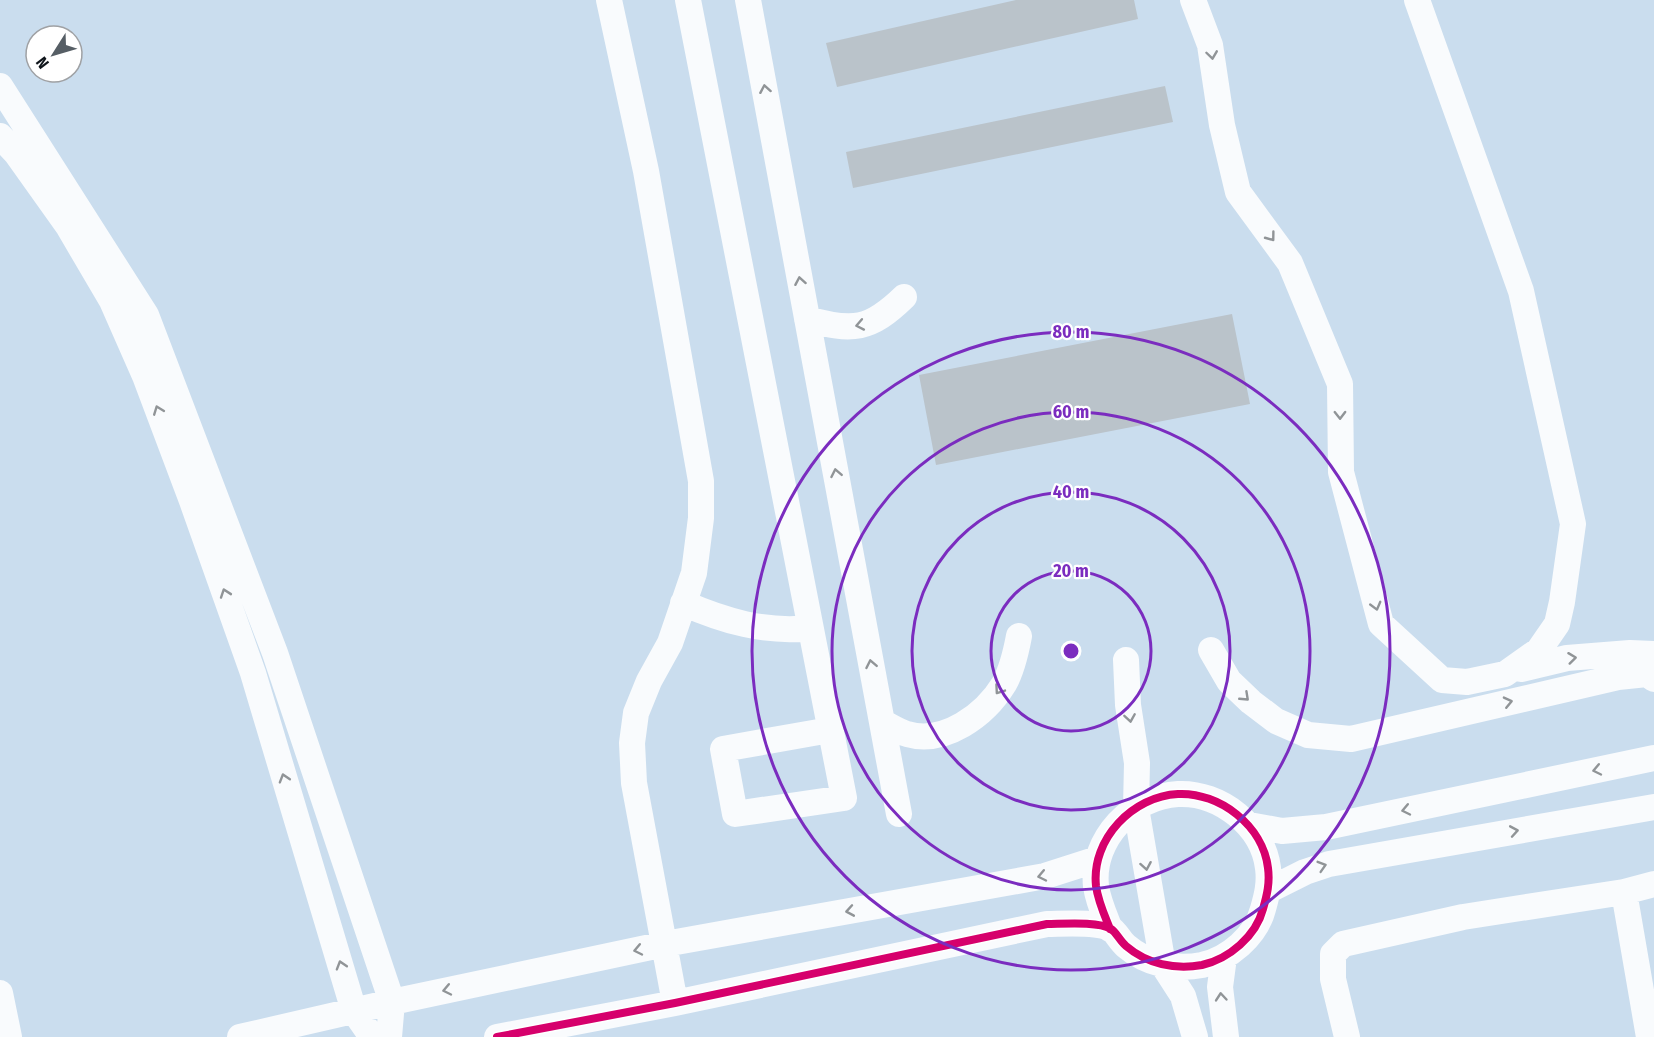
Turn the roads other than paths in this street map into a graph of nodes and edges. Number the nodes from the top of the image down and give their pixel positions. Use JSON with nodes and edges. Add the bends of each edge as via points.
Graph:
{"nodes":[{"id":1,"x":609,"y":0,"type":"edge"},
{"id":2,"x":688,"y":0,"type":"edge"},
{"id":3,"x":748,"y":0,"type":"edge"},
{"id":4,"x":1193,"y":0,"type":"edge"},
{"id":5,"x":1417,"y":0,"type":"edge"},
{"id":6,"x":0,"y":86,"type":"edge"},
{"id":7,"x":0,"y":136,"type":"edge"},
{"id":8,"x":904,"y":297,"type":"dead end"},
{"id":9,"x":807,"y":319,"type":"junction"},
{"id":10,"x":683,"y":603,"type":"junction"},
{"id":11,"x":810,"y":628,"type":"junction"},
{"id":12,"x":1019,"y":636,"type":"dead end"},
{"id":13,"x":1211,"y":650,"type":"dead end"},
{"id":14,"x":1654,"y":654,"type":"edge"},
{"id":15,"x":1126,"y":660,"type":"dead end"},
{"id":16,"x":1504,"y":674,"type":"junction"},
{"id":17,"x":1654,"y":679,"type":"edge"},
{"id":18,"x":1423,"y":721,"type":"junction"},
{"id":19,"x":882,"y":722,"type":"junction"},
{"id":20,"x":830,"y":730,"type":"junction"},
{"id":21,"x":1654,"y":758,"type":"edge"},
{"id":22,"x":1654,"y":807,"type":"edge"},
{"id":23,"x":1136,"y":808,"type":"junction"},
{"id":24,"x":899,"y":814,"type":"dead end"},
{"id":25,"x":1249,"y":825,"type":"junction"},
{"id":26,"x":1098,"y":859,"type":"junction"},
{"id":27,"x":1654,"y":884,"type":"edge"},
{"id":28,"x":1269,"y":890,"type":"junction"},
{"id":29,"x":1624,"y":892,"type":"junction"},
{"id":30,"x":1110,"y":928,"type":"junction"},
{"id":31,"x":665,"y":944,"type":"junction"},
{"id":32,"x":1224,"y":957,"type":"junction"},
{"id":33,"x":1162,"y":965,"type":"junction"},
{"id":34,"x":0,"y":993,"type":"edge"},
{"id":35,"x":392,"y":1002,"type":"junction"},
{"id":36,"x":675,"y":1003,"type":"junction"},
{"id":37,"x":354,"y":1011,"type":"junction"},
{"id":38,"x":9,"y":1037,"type":"edge"},
{"id":39,"x":240,"y":1037,"type":"edge"},
{"id":40,"x":372,"y":1037,"type":"edge"},
{"id":41,"x":389,"y":1037,"type":"edge"},
{"id":42,"x":497,"y":1037,"type":"edge"},
{"id":43,"x":1195,"y":1037,"type":"edge"},
{"id":44,"x":1226,"y":1037,"type":"edge"},
{"id":45,"x":1347,"y":1037,"type":"edge"},
{"id":46,"x":1649,"y":1037,"type":"edge"}],
"edges":[{"from":1,"to":10,"type":"street","via":[[648,182],[701,481],[694,573]]},
{"from":2,"to":11,"type":"street"},
{"from":9,"to":3,"type":"street","one_way":true},
{"from":4,"to":16,"type":"street","one_way":true,"via":[[1210,45],[1222,125],[1238,192],[1290,263],[1340,384],[1341,472],[1381,624],[1442,680],[1467,682]]},
{"from":5,"to":16,"type":"street","via":[[1521,291],[1573,524],[1557,624],[1539,650]]},
{"from":6,"to":35,"type":"street","via":[[146,315],[275,653]]},
{"from":37,"to":7,"type":"street","one_way":true,"via":[[253,673],[145,376],[112,301],[68,226]]},
{"from":8,"to":9,"type":"street","one_way":true,"via":[[872,322],[856,327]]},
{"from":19,"to":9,"type":"street","one_way":true},
{"from":10,"to":11,"type":"street","via":[[738,623],[789,630]]},
{"from":10,"to":31,"type":"street","via":[[670,643],[636,713],[632,743],[634,783]]},
{"from":11,"to":20,"type":"street"},
{"from":12,"to":19,"type":"street","one_way":true,"via":[[1005,683],[988,706],[968,722],[945,733],[925,736],[907,734]]},
{"from":13,"to":18,"type":"street","one_way":true,"via":[[1229,681],[1251,702],[1276,721],[1308,735],[1351,739]]},
{"from":16,"to":14,"type":"street","one_way":true,"via":[[1567,658]]},
{"from":15,"to":23,"type":"street","one_way":true,"via":[[1137,763]]},
{"from":16,"to":18,"type":"street"},
{"from":18,"to":17,"type":"street","one_way":true,"via":[[1618,677],[1647,674]]},
{"from":19,"to":24,"type":"street"},
{"from":20,"to":20,"type":"street","via":[[844,798],[735,814],[723,749]]},
{"from":21,"to":25,"type":"street","one_way":true,"via":[[1326,827],[1282,831]]},
{"from":28,"to":22,"type":"street","one_way":true,"via":[[1329,864]]},
{"from":23,"to":25,"type":"street","via":[[1152,799],[1179,794],[1205,797],[1229,808]]},
{"from":23,"to":26,"type":"street","via":[[1115,825]]},
{"from":23,"to":33,"type":"street","one_way":true},
{"from":25,"to":28,"type":"street","via":[[1262,845]]},
{"from":26,"to":30,"type":"street","via":[[1100,907]]},
{"from":26,"to":31,"type":"street","one_way":true,"via":[[1045,876]]},
{"from":27,"to":29,"type":"street"},
{"from":28,"to":32,"type":"street","via":[[1261,916],[1246,940]]},
{"from":29,"to":45,"type":"street","via":[[1463,917],[1343,944],[1333,954],[1333,979]]},
{"from":29,"to":46,"type":"street"},
{"from":30,"to":33,"type":"street","via":[[1125,945]]},
{"from":30,"to":36,"type":"street","via":[[1080,923],[1025,927]]},
{"from":31,"to":35,"type":"street","one_way":true},
{"from":31,"to":36,"type":"street"},
{"from":32,"to":33,"type":"street","via":[[1183,968]]},
{"from":44,"to":32,"type":"street","one_way":true,"via":[[1220,987]]},
{"from":33,"to":43,"type":"street","via":[[1183,996]]},
{"from":34,"to":38,"type":"street"},
{"from":35,"to":37,"type":"street"},
{"from":35,"to":41,"type":"street"},
{"from":36,"to":42,"type":"street"},
{"from":37,"to":39,"type":"street"},
{"from":37,"to":40,"type":"street"}]}
